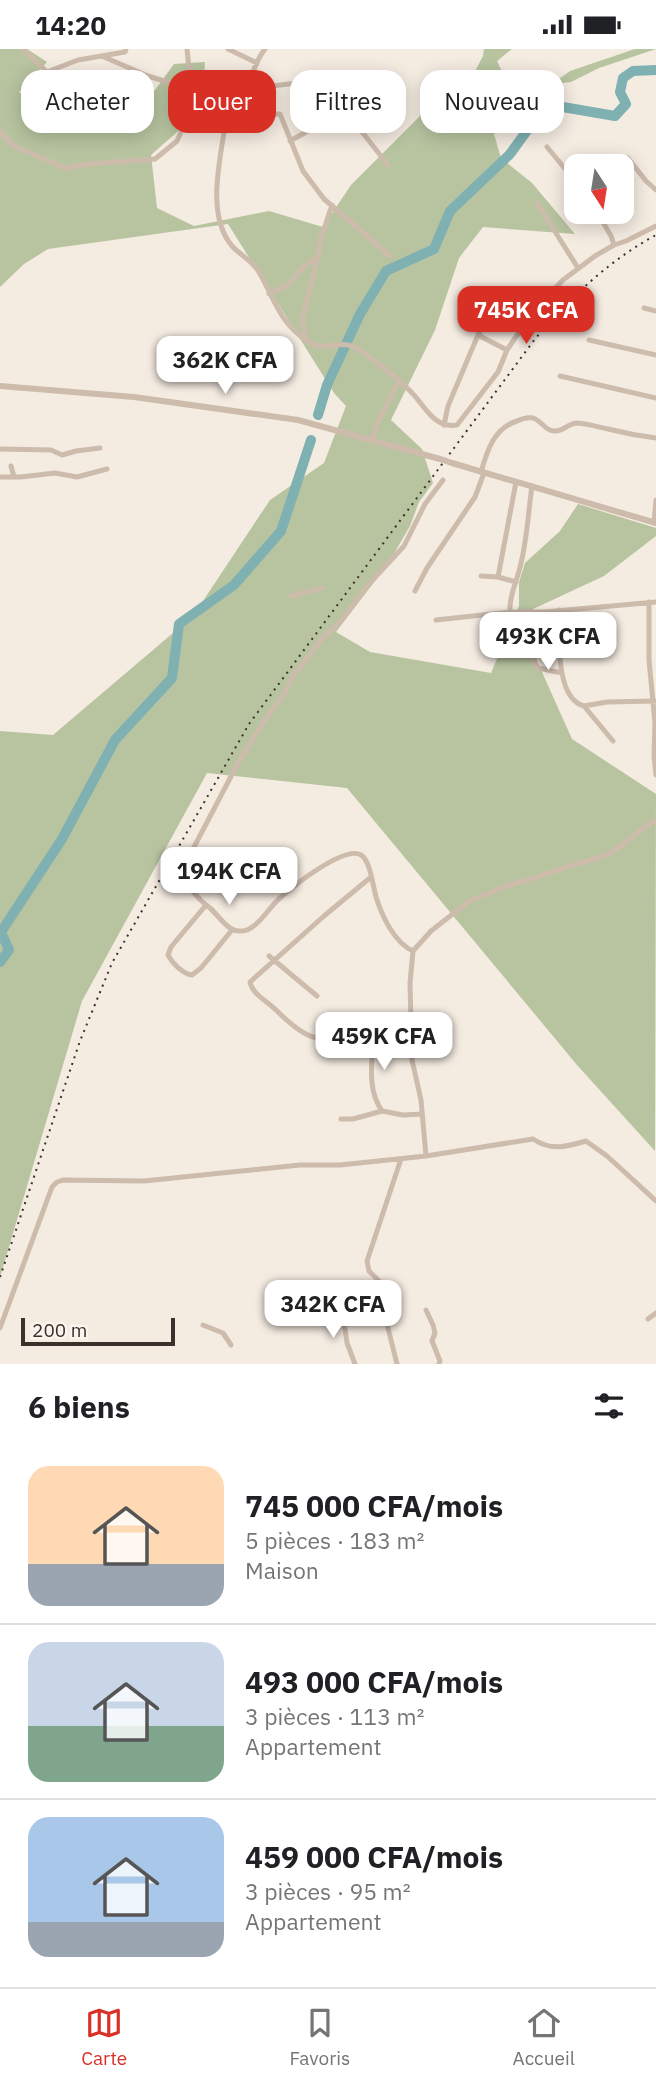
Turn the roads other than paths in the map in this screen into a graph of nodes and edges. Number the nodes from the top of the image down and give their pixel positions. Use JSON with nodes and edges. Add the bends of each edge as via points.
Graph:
{"nodes":[{"id":1,"x":23,"y":49,"type":"edge"},
{"id":2,"x":126,"y":49,"type":"edge"},
{"id":3,"x":187,"y":49,"type":"edge"},
{"id":4,"x":228,"y":49,"type":"edge"},
{"id":5,"x":265,"y":49,"type":"edge"},
{"id":6,"x":103,"y":57,"type":"junction"},
{"id":7,"x":257,"y":63,"type":"junction"},
{"id":8,"x":189,"y":70,"type":"edge"},
{"id":9,"x":254,"y":70,"type":"edge"},
{"id":10,"x":168,"y":82,"type":"edge"},
{"id":11,"x":276,"y":114,"type":"edge"},
{"id":12,"x":0,"y":131,"type":"edge"},
{"id":13,"x":181,"y":133,"type":"edge"},
{"id":14,"x":224,"y":133,"type":"edge"},
{"id":15,"x":290,"y":141,"type":"junction"},
{"id":16,"x":547,"y":147,"type":"dead end"},
{"id":17,"x":388,"y":165,"type":"dead end"},
{"id":18,"x":634,"y":166,"type":"edge"},
{"id":19,"x":564,"y":168,"type":"edge"},
{"id":20,"x":656,"y":190,"type":"edge"},
{"id":21,"x":537,"y":203,"type":"dead end"},
{"id":22,"x":332,"y":205,"type":"junction"},
{"id":23,"x":604,"y":224,"type":"edge"},
{"id":24,"x":656,"y":226,"type":"edge"},
{"id":25,"x":614,"y":245,"type":"junction"},
{"id":26,"x":390,"y":256,"type":"dead end"},
{"id":27,"x":318,"y":257,"type":"junction"},
{"id":28,"x":578,"y":268,"type":"junction"},
{"id":29,"x":269,"y":294,"type":"junction"},
{"id":30,"x":643,"y":308,"type":"dead end"},
{"id":31,"x":656,"y":311,"type":"edge"},
{"id":32,"x":490,"y":315,"type":"dead end"},
{"id":33,"x":478,"y":335,"type":"junction"},
{"id":34,"x":306,"y":340,"type":"junction"},
{"id":35,"x":589,"y":340,"type":"dead end"},
{"id":36,"x":507,"y":350,"type":"junction"},
{"id":37,"x":656,"y":355,"type":"edge"},
{"id":38,"x":560,"y":376,"type":"dead end"},
{"id":39,"x":399,"y":380,"type":"junction"},
{"id":40,"x":0,"y":386,"type":"edge"},
{"id":41,"x":656,"y":398,"type":"edge"},
{"id":42,"x":444,"y":425,"type":"junction"},
{"id":43,"x":656,"y":438,"type":"edge"},
{"id":44,"x":372,"y":440,"type":"junction"},
{"id":45,"x":100,"y":448,"type":"dead end"},
{"id":46,"x":0,"y":449,"type":"edge"},
{"id":47,"x":10,"y":466,"type":"dead end"},
{"id":48,"x":107,"y":468,"type":"dead end"},
{"id":49,"x":482,"y":472,"type":"junction"},
{"id":50,"x":0,"y":477,"type":"edge"},
{"id":51,"x":14,"y":477,"type":"junction"},
{"id":52,"x":443,"y":480,"type":"dead end"},
{"id":53,"x":516,"y":482,"type":"junction"},
{"id":54,"x":532,"y":486,"type":"junction"},
{"id":55,"x":656,"y":500,"type":"edge"},
{"id":56,"x":655,"y":523,"type":"edge"},
{"id":57,"x":481,"y":576,"type":"dead end"},
{"id":58,"x":498,"y":577,"type":"junction"},
{"id":59,"x":516,"y":582,"type":"junction"},
{"id":60,"x":322,"y":588,"type":"dead end"},
{"id":61,"x":415,"y":591,"type":"dead end"},
{"id":62,"x":290,"y":596,"type":"dead end"},
{"id":63,"x":653,"y":602,"type":"edge"},
{"id":64,"x":559,"y":610,"type":"junction"},
{"id":65,"x":510,"y":612,"type":"junction"},
{"id":66,"x":436,"y":620,"type":"dead end"},
{"id":67,"x":485,"y":648,"type":"dead end"},
{"id":68,"x":528,"y":654,"type":"junction"},
{"id":69,"x":562,"y":673,"type":"junction"},
{"id":70,"x":655,"y":701,"type":"edge"},
{"id":71,"x":583,"y":706,"type":"junction"},
{"id":72,"x":613,"y":741,"type":"dead end"},
{"id":73,"x":656,"y":775,"type":"edge"},
{"id":74,"x":656,"y":820,"type":"edge"},
{"id":75,"x":371,"y":877,"type":"junction"},
{"id":76,"x":206,"y":905,"type":"junction"},
{"id":77,"x":232,"y":930,"type":"junction"},
{"id":78,"x":413,"y":951,"type":"junction"},
{"id":79,"x":272,"y":958,"type":"junction"},
{"id":80,"x":317,"y":996,"type":"dead end"},
{"id":81,"x":382,"y":1111,"type":"junction"},
{"id":82,"x":422,"y":1114,"type":"junction"},
{"id":83,"x":341,"y":1119,"type":"dead end"},
{"id":84,"x":426,"y":1156,"type":"junction"},
{"id":85,"x":401,"y":1159,"type":"junction"},
{"id":86,"x":656,"y":1201,"type":"edge"},
{"id":87,"x":342,"y":1308,"type":"dead end"},
{"id":88,"x":426,"y":1310,"type":"dead end"},
{"id":89,"x":656,"y":1313,"type":"edge"},
{"id":90,"x":648,"y":1319,"type":"dead end"},
{"id":91,"x":203,"y":1325,"type":"dead end"},
{"id":92,"x":0,"y":1328,"type":"edge"},
{"id":93,"x":231,"y":1345,"type":"dead end"},
{"id":94,"x":355,"y":1364,"type":"edge"},
{"id":95,"x":397,"y":1364,"type":"edge"},
{"id":96,"x":439,"y":1364,"type":"edge"}],
"edges":[{"from":1,"to":6,"type":"street","via":[[47,72],[78,60]]},
{"from":2,"to":6,"type":"street"},
{"from":3,"to":8,"type":"street"},
{"from":4,"to":7,"type":"street"},
{"from":5,"to":7,"type":"street"},
{"from":6,"to":10,"type":"street"},
{"from":7,"to":9,"type":"street"},
{"from":11,"to":15,"type":"street","via":[[280,114]]},
{"from":12,"to":13,"type":"street","via":[[12,145],[65,167],[155,159]]},
{"from":14,"to":29,"type":"street","via":[[215,201],[232,246],[250,260]]},
{"from":15,"to":17,"type":"street","via":[[342,112]]},
{"from":15,"to":22,"type":"street","via":[[303,171]]},
{"from":16,"to":19,"type":"street"},
{"from":18,"to":20,"type":"street"},
{"from":21,"to":28,"type":"street"},
{"from":22,"to":26,"type":"street"},
{"from":22,"to":27,"type":"street"},
{"from":23,"to":25,"type":"street"},
{"from":24,"to":25,"type":"street"},
{"from":25,"to":28,"type":"street"},
{"from":27,"to":29,"type":"street","via":[[289,284]]},
{"from":27,"to":34,"type":"street","via":[[302,320]]},
{"from":28,"to":36,"type":"street","via":[[544,300]]},
{"from":29,"to":34,"type":"street","via":[[284,321]]},
{"from":30,"to":31,"type":"street"},
{"from":32,"to":33,"type":"street"},
{"from":33,"to":36,"type":"street"},
{"from":33,"to":42,"type":"street"},
{"from":34,"to":39,"type":"street","via":[[324,348],[346,345]]},
{"from":35,"to":37,"type":"street"},
{"from":36,"to":42,"type":"street","via":[[498,372],[457,425]]},
{"from":38,"to":41,"type":"street"},
{"from":39,"to":42,"type":"street","via":[[429,415]]},
{"from":39,"to":44,"type":"street"},
{"from":40,"to":44,"type":"street","via":[[134,397],[298,420]]},
{"from":43,"to":49,"type":"street","via":[[580,423],[555,431],[533,418],[524,419],[498,433]]},
{"from":44,"to":49,"type":"street","bridge":true},
{"from":45,"to":46,"type":"street","via":[[62,455],[51,450]]},
{"from":47,"to":51,"type":"street"},
{"from":48,"to":51,"type":"street","via":[[77,477],[55,473]]},
{"from":49,"to":53,"type":"street"},
{"from":49,"to":61,"type":"street","via":[[475,497]]},
{"from":50,"to":51,"type":"street"},
{"from":52,"to":76,"type":"street","via":[[404,546],[309,656],[238,763],[182,870]]},
{"from":53,"to":54,"type":"street"},
{"from":53,"to":58,"type":"street"},
{"from":54,"to":56,"type":"street"},
{"from":54,"to":59,"type":"street"},
{"from":55,"to":56,"type":"street"},
{"from":57,"to":58,"type":"street"},
{"from":58,"to":59,"type":"street"},
{"from":59,"to":65,"type":"street"},
{"from":60,"to":62,"type":"street"},
{"from":63,"to":64,"type":"street"},
{"from":63,"to":70,"type":"street","via":[[649,660]]},
{"from":64,"to":65,"type":"street"},
{"from":64,"to":69,"type":"street"},
{"from":65,"to":66,"type":"street"},
{"from":65,"to":68,"type":"street"},
{"from":67,"to":68,"type":"street"},
{"from":68,"to":69,"type":"street","via":[[538,668]]},
{"from":69,"to":71,"type":"street","via":[[567,691]]},
{"from":70,"to":71,"type":"street"},
{"from":70,"to":73,"type":"street"},
{"from":71,"to":72,"type":"street"},
{"from":74,"to":78,"type":"street","via":[[606,855],[468,902]]},
{"from":75,"to":77,"type":"street","via":[[362,856],[345,855],[278,899],[247,930]]},
{"from":75,"to":78,"type":"street","via":[[384,916],[400,944]]},
{"from":75,"to":79,"type":"street"},
{"from":76,"to":77,"type":"street"},
{"from":76,"to":77,"type":"street","via":[[171,947],[171,960],[192,975]]},
{"from":78,"to":82,"type":"street","via":[[410,1033]]},
{"from":79,"to":80,"type":"street"},
{"from":79,"to":81,"type":"street","via":[[250,982],[256,994],[284,1018],[313,1038],[373,1039],[370,1065],[374,1096]]},
{"from":81,"to":82,"type":"street"},
{"from":81,"to":83,"type":"street"},
{"from":82,"to":84,"type":"street"},
{"from":84,"to":85,"type":"street"},
{"from":84,"to":86,"type":"street","via":[[533,1139],[545,1147],[586,1141]]},
{"from":85,"to":92,"type":"street","via":[[144,1181],[57,1182]]},
{"from":85,"to":95,"type":"street","via":[[367,1261],[369,1271],[383,1285]]},
{"from":87,"to":94,"type":"street"},
{"from":88,"to":96,"type":"street","via":[[435,1332],[432,1341]]},
{"from":89,"to":90,"type":"street"},
{"from":91,"to":93,"type":"street","via":[[223,1333]]}]}
